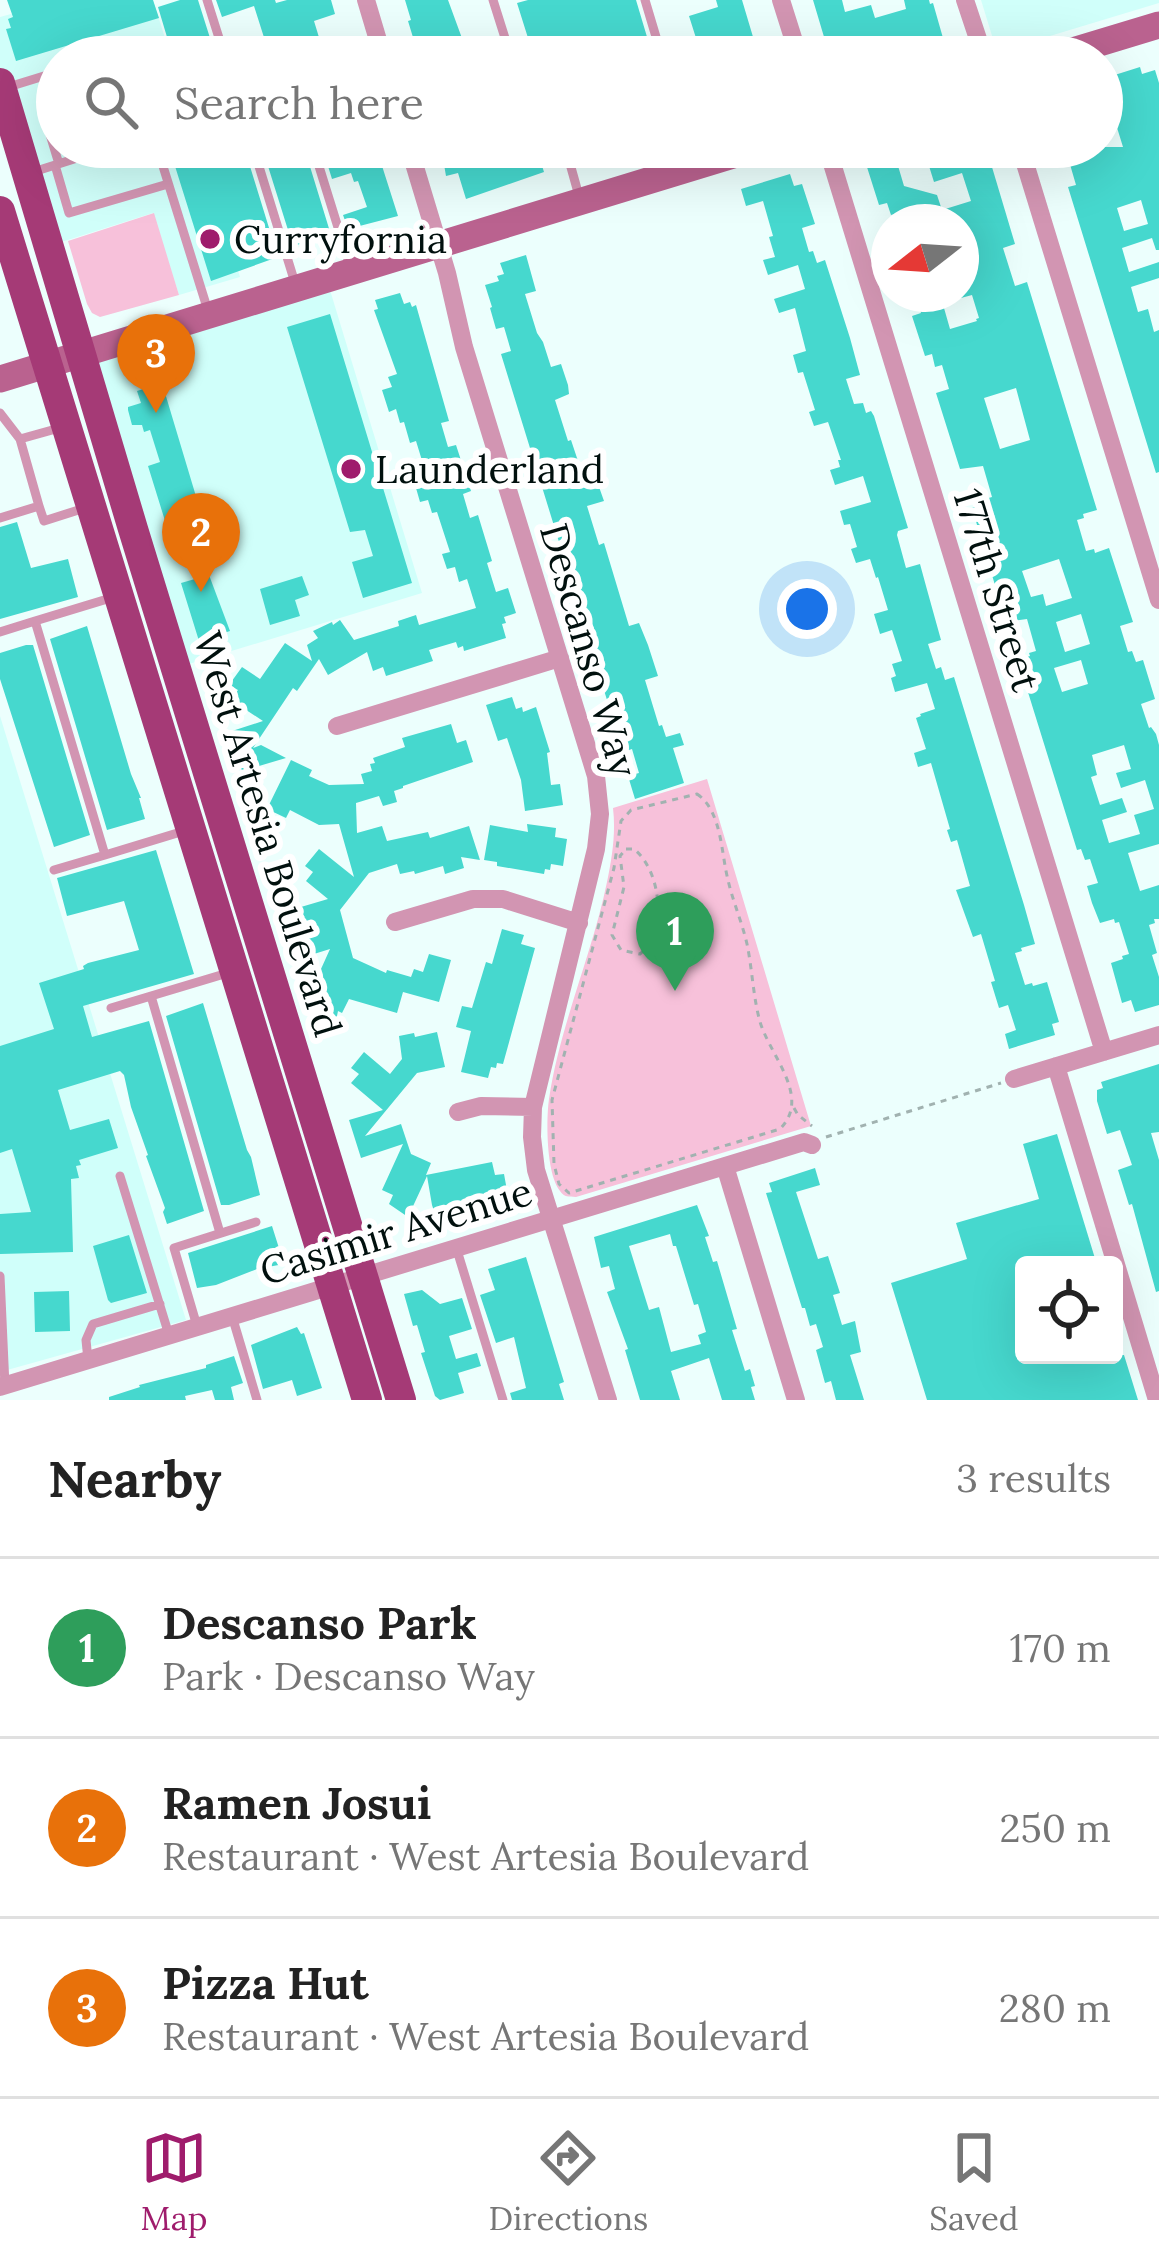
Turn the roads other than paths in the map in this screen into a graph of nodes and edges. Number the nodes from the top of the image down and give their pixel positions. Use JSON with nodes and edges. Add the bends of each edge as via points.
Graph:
{"nodes":[{"id":1,"x":207,"y":0,"type":"edge"},
{"id":2,"x":366,"y":0,"type":"edge"},
{"id":3,"x":493,"y":0,"type":"edge"},
{"id":4,"x":644,"y":0,"type":"edge"},
{"id":5,"x":781,"y":0,"type":"edge"},
{"id":6,"x":965,"y":0,"type":"edge"},
{"id":7,"x":1159,"y":25,"type":"edge"},
{"id":8,"x":218,"y":36,"type":"edge"},
{"id":9,"x":377,"y":36,"type":"edge"},
{"id":10,"x":504,"y":36,"type":"edge"},
{"id":11,"x":655,"y":36,"type":"edge"},
{"id":12,"x":792,"y":36,"type":"edge"},
{"id":13,"x":977,"y":36,"type":"edge"},
{"id":14,"x":1123,"y":36,"type":"edge"},
{"id":15,"x":36,"y":77,"type":"edge"},
{"id":16,"x":1,"y":86,"type":"edge"},
{"id":17,"x":36,"y":148,"type":"edge"},
{"id":18,"x":47,"y":168,"type":"joint"},
{"id":19,"x":163,"y":168,"type":"edge"},
{"id":20,"x":259,"y":168,"type":"edge"},
{"id":21,"x":320,"y":168,"type":"edge"},
{"id":22,"x":416,"y":168,"type":"edge"},
{"id":23,"x":570,"y":168,"type":"edge"},
{"id":24,"x":689,"y":168,"type":"edge"},
{"id":25,"x":833,"y":168,"type":"edge"},
{"id":26,"x":1026,"y":168,"type":"edge"},
{"id":27,"x":168,"y":184,"type":"junction"},
{"id":28,"x":580,"y":201,"type":"junction"},
{"id":29,"x":0,"y":211,"type":"edge"},
{"id":30,"x":438,"y":245,"type":"junction"},
{"id":31,"x":352,"y":271,"type":"junction"},
{"id":32,"x":296,"y":288,"type":"junction"},
{"id":33,"x":209,"y":315,"type":"junction"},
{"id":34,"x":81,"y":354,"type":"junction"},
{"id":35,"x":47,"y":364,"type":"junction"},
{"id":36,"x":0,"y":379,"type":"edge"},
{"id":37,"x":0,"y":412,"type":"edge"},
{"id":38,"x":66,"y":426,"type":"junction"},
{"id":39,"x":20,"y":439,"type":"junction"},
{"id":40,"x":39,"y":506,"type":"junction"},
{"id":41,"x":92,"y":506,"type":"junction"},
{"id":42,"x":0,"y":518,"type":"edge"},
{"id":43,"x":119,"y":596,"type":"junction"},
{"id":44,"x":1159,"y":600,"type":"edge"},
{"id":45,"x":35,"y":622,"type":"junction"},
{"id":46,"x":0,"y":632,"type":"edge"},
{"id":47,"x":560,"y":658,"type":"junction"},
{"id":48,"x":337,"y":727,"type":"dead end"},
{"id":49,"x":192,"y":829,"type":"junction"},
{"id":50,"x":105,"y":855,"type":"junction"},
{"id":51,"x":54,"y":871,"type":"dead end"},
{"id":52,"x":395,"y":922,"type":"dead end"},
{"id":53,"x":578,"y":923,"type":"junction"},
{"id":54,"x":236,"y":970,"type":"junction"},
{"id":55,"x":151,"y":996,"type":"junction"},
{"id":56,"x":111,"y":1008,"type":"dead end"},
{"id":57,"x":1159,"y":1035,"type":"edge"},
{"id":58,"x":1104,"y":1052,"type":"junction"},
{"id":59,"x":1056,"y":1066,"type":"junction"},
{"id":60,"x":1014,"y":1079,"type":"road end"},
{"id":61,"x":533,"y":1107,"type":"junction"},
{"id":62,"x":458,"y":1112,"type":"dead end"},
{"id":63,"x":812,"y":1135,"type":"road end"},
{"id":64,"x":725,"y":1166,"type":"junction"},
{"id":65,"x":120,"y":1176,"type":"dead end"},
{"id":66,"x":551,"y":1219,"type":"junction"},
{"id":67,"x":256,"y":1222,"type":"dead end"},
{"id":68,"x":220,"y":1233,"type":"junction"},
{"id":69,"x":456,"y":1247,"type":"junction"},
{"id":70,"x":363,"y":1275,"type":"junction"},
{"id":71,"x":0,"y":1276,"type":"edge"},
{"id":72,"x":332,"y":1285,"type":"junction"},
{"id":73,"x":160,"y":1304,"type":"junction"},
{"id":74,"x":232,"y":1316,"type":"junction"},
{"id":75,"x":197,"y":1326,"type":"junction"},
{"id":76,"x":169,"y":1335,"type":"junction"},
{"id":77,"x":88,"y":1360,"type":"junction"},
{"id":78,"x":2,"y":1386,"type":"edge"},
{"id":79,"x":257,"y":1400,"type":"edge"},
{"id":80,"x":367,"y":1400,"type":"edge"},
{"id":81,"x":401,"y":1400,"type":"edge"},
{"id":82,"x":503,"y":1400,"type":"edge"},
{"id":83,"x":608,"y":1400,"type":"edge"},
{"id":84,"x":796,"y":1400,"type":"edge"},
{"id":85,"x":1157,"y":1400,"type":"edge"}],
"edges":[{"from":1,"to":8,"type":"lane"},
{"from":2,"to":9,"type":"street"},
{"from":3,"to":10,"type":"lane"},
{"from":4,"to":11,"type":"lane"},
{"from":5,"to":12,"type":"street"},
{"from":6,"to":13,"type":"street"},
{"from":7,"to":14,"type":"main road"},
{"from":15,"to":16,"type":"lane"},
{"from":16,"to":17,"type":"main road","name":"West Artesia Boulevard"},
{"from":18,"to":27,"type":"lane","via":[[69,213]]},
{"from":18,"to":34,"type":"main road","name":"West Artesia Boulevard"},
{"from":19,"to":27,"type":"lane"},
{"from":20,"to":32,"type":"lane"},
{"from":21,"to":31,"type":"lane"},
{"from":22,"to":30,"type":"street","name":"Descanso Way"},
{"from":23,"to":28,"type":"lane"},
{"from":24,"to":28,"type":"main road"},
{"from":25,"to":58,"type":"street","name":"177th Street"},
{"from":26,"to":44,"type":"street"},
{"from":27,"to":33,"type":"lane"},
{"from":28,"to":30,"type":"main road"},
{"from":29,"to":35,"type":"main road","name":"West Artesia Boulevard"},
{"from":30,"to":31,"type":"main road"},
{"from":30,"to":47,"type":"street","name":"Descanso Way"},
{"from":31,"to":32,"type":"main road"},
{"from":32,"to":33,"type":"main road"},
{"from":33,"to":34,"type":"main road"},
{"from":34,"to":35,"type":"main road"},
{"from":34,"to":70,"type":"main road","name":"West Artesia Boulevard"},
{"from":35,"to":36,"type":"main road"},
{"from":35,"to":38,"type":"main road","name":"West Artesia Boulevard"},
{"from":37,"to":39,"type":"lane"},
{"from":38,"to":39,"type":"lane"},
{"from":38,"to":41,"type":"main road","name":"West Artesia Boulevard"},
{"from":39,"to":40,"type":"lane"},
{"from":40,"to":41,"type":"lane","via":[[44,521]]},
{"from":40,"to":42,"type":"lane"},
{"from":41,"to":43,"type":"main road","name":"West Artesia Boulevard"},
{"from":43,"to":45,"type":"lane"},
{"from":43,"to":49,"type":"main road","name":"West Artesia Boulevard"},
{"from":45,"to":46,"type":"lane"},
{"from":45,"to":50,"type":"lane"},
{"from":47,"to":48,"type":"street"},
{"from":47,"to":53,"type":"street","name":"Descanso Way","via":[[600,814]]},
{"from":49,"to":50,"type":"lane"},
{"from":49,"to":54,"type":"main road","name":"West Artesia Boulevard"},
{"from":50,"to":51,"type":"lane"},
{"from":52,"to":53,"type":"street","via":[[473,899],[503,899]]},
{"from":53,"to":61,"type":"street","name":"Descanso Way"},
{"from":54,"to":55,"type":"lane"},
{"from":54,"to":72,"type":"main road","name":"West Artesia Boulevard"},
{"from":55,"to":56,"type":"lane"},
{"from":55,"to":68,"type":"lane"},
{"from":57,"to":58,"type":"street"},
{"from":58,"to":59,"type":"street"},
{"from":59,"to":60,"type":"street"},
{"from":59,"to":85,"type":"street"},
{"from":61,"to":62,"type":"street"},
{"from":61,"to":66,"type":"street","name":"Descanso Way","via":[[536,1170]]},
{"from":63,"to":64,"type":"street","name":"Casimir Avenue"},
{"from":64,"to":66,"type":"street","name":"Casimir Avenue"},
{"from":64,"to":84,"type":"street"},
{"from":65,"to":73,"type":"lane"},
{"from":66,"to":69,"type":"street","name":"Casimir Avenue"},
{"from":66,"to":83,"type":"street","name":"Descanso Way"},
{"from":67,"to":68,"type":"lane"},
{"from":68,"to":75,"type":"lane","via":[[174,1248]]},
{"from":69,"to":70,"type":"street","name":"Casimir Avenue"},
{"from":69,"to":82,"type":"lane"},
{"from":70,"to":72,"type":"street","name":"Casimir Avenue"},
{"from":70,"to":81,"type":"main road","name":"West Artesia Boulevard"},
{"from":71,"to":78,"type":"lane"},
{"from":72,"to":74,"type":"street","name":"Casimir Avenue"},
{"from":72,"to":80,"type":"main road","name":"West Artesia Boulevard"},
{"from":73,"to":76,"type":"lane"},
{"from":73,"to":77,"type":"lane","via":[[93,1324]]},
{"from":74,"to":75,"type":"street","name":"Casimir Avenue"},
{"from":74,"to":79,"type":"lane"},
{"from":75,"to":76,"type":"street","name":"Casimir Avenue"},
{"from":76,"to":77,"type":"street","name":"Casimir Avenue"},
{"from":77,"to":78,"type":"street","name":"Casimir Avenue"}]}
